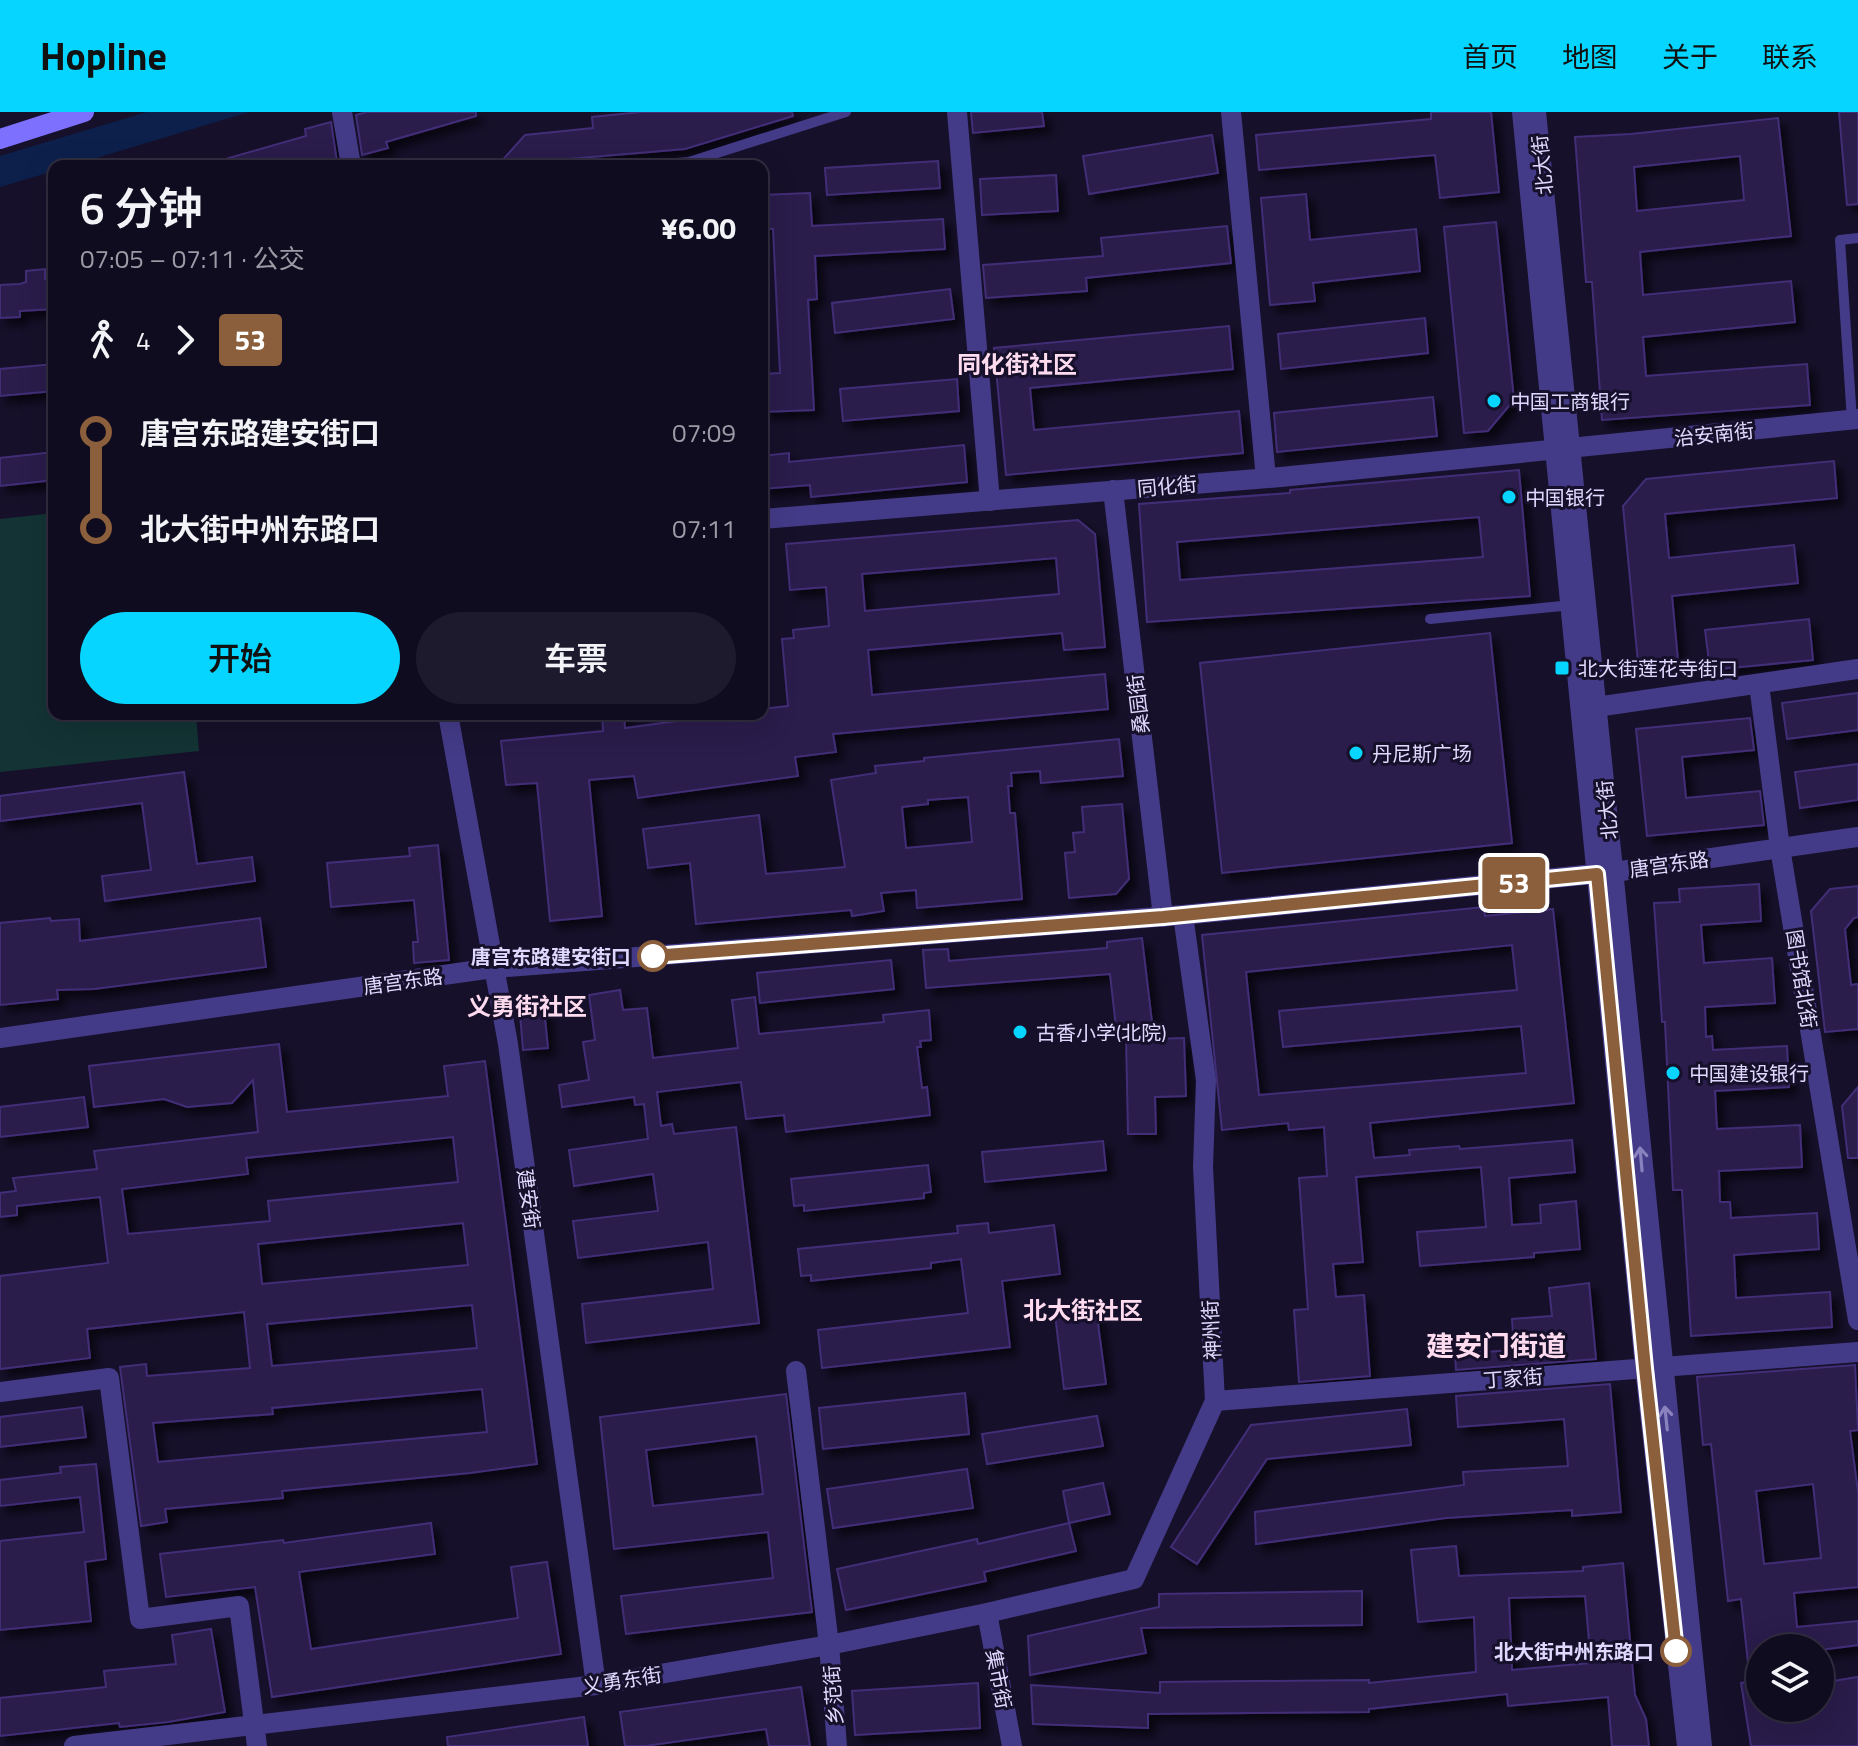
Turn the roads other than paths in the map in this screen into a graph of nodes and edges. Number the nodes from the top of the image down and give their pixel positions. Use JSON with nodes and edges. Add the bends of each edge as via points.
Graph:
{"nodes":[{"id":1,"x":84,"y":112,"type":"edge"},
{"id":2,"x":846,"y":112,"type":"edge"},
{"id":3,"x":957,"y":112,"type":"edge"},
{"id":4,"x":1231,"y":112,"type":"edge"},
{"id":5,"x":1522,"y":112,"type":"edge"},
{"id":6,"x":1536,"y":112,"type":"edge"},
{"id":7,"x":342,"y":114,"type":"edge"},
{"id":8,"x":0,"y":139,"type":"edge"},
{"id":9,"x":350,"y":160,"type":"edge"},
{"id":10,"x":695,"y":160,"type":"edge"},
{"id":11,"x":1858,"y":238,"type":"edge"},
{"id":12,"x":1855,"y":420,"type":"edge"},
{"id":13,"x":1563,"y":449,"type":"junction"},
{"id":14,"x":1266,"y":478,"type":"junction"},
{"id":15,"x":1113,"y":490,"type":"junction"},
{"id":16,"x":990,"y":501,"type":"junction"},
{"id":17,"x":768,"y":519,"type":"edge"},
{"id":18,"x":1578,"y":605,"type":"junction"},
{"id":19,"x":1430,"y":619,"type":"dead end"},
{"id":20,"x":1858,"y":669,"type":"edge"},
{"id":21,"x":1759,"y":684,"type":"junction"},
{"id":22,"x":1596,"y":707,"type":"junction"},
{"id":23,"x":449,"y":720,"type":"edge"},
{"id":24,"x":1858,"y":837,"type":"edge"},
{"id":25,"x":1780,"y":848,"type":"junction"},
{"id":26,"x":1605,"y":873,"type":"junction"},
{"id":27,"x":1173,"y":916,"type":"junction"},
{"id":28,"x":493,"y":968,"type":"junction"},
{"id":29,"x":0,"y":1038,"type":"edge"},
{"id":30,"x":1858,"y":1320,"type":"edge"},
{"id":31,"x":1858,"y":1352,"type":"edge"},
{"id":32,"x":1653,"y":1367,"type":"junction"},
{"id":33,"x":796,"y":1371,"type":"dead end"},
{"id":34,"x":0,"y":1392,"type":"edge"},
{"id":35,"x":1215,"y":1401,"type":"junction"},
{"id":36,"x":987,"y":1613,"type":"junction"},
{"id":37,"x":829,"y":1645,"type":"junction"},
{"id":38,"x":596,"y":1685,"type":"junction"},
{"id":39,"x":254,"y":1725,"type":"junction"},
{"id":40,"x":74,"y":1746,"type":"edge"},
{"id":41,"x":82,"y":1746,"type":"edge"},
{"id":42,"x":257,"y":1746,"type":"edge"},
{"id":43,"x":837,"y":1746,"type":"edge"},
{"id":44,"x":1012,"y":1746,"type":"edge"},
{"id":45,"x":1687,"y":1746,"type":"edge"},
{"id":46,"x":1702,"y":1746,"type":"edge"}],
"edges":[{"from":1,"to":8,"type":"main road"},
{"from":2,"to":10,"type":"lane"},
{"from":3,"to":16,"type":"street"},
{"from":4,"to":14,"type":"street"},
{"from":5,"to":13,"type":"street","name":"北大街"},
{"from":6,"to":13,"type":"street","name":"北大街"},
{"from":7,"to":9,"type":"street"},
{"from":11,"to":12,"type":"lane","via":[[1840,240]]},
{"from":12,"to":13,"type":"street","name":"治安南街"},
{"from":13,"to":14,"type":"street","name":"同化街"},
{"from":13,"to":18,"type":"street","name":"北大街"},
{"from":14,"to":15,"type":"street","name":"同化街"},
{"from":15,"to":16,"type":"street","name":"同化街"},
{"from":15,"to":27,"type":"street","name":"桑园街"},
{"from":16,"to":17,"type":"street","name":"同化街"},
{"from":18,"to":19,"type":"lane"},
{"from":18,"to":22,"type":"street","name":"北大街"},
{"from":18,"to":26,"type":"street","name":"北大街"},
{"from":20,"to":21,"type":"street"},
{"from":21,"to":22,"type":"street"},
{"from":21,"to":25,"type":"street","name":"图书馆北街"},
{"from":22,"to":26,"type":"street","name":"北大街"},
{"from":23,"to":28,"type":"street","name":"建安街"},
{"from":24,"to":25,"type":"street","name":"唐宫东路"},
{"from":25,"to":26,"type":"street","name":"唐宫东路"},
{"from":25,"to":30,"type":"street","name":"图书馆北街"},
{"from":26,"to":27,"type":"street","name":"唐宫东路"},
{"from":26,"to":32,"type":"street","name":"北大街"},
{"from":27,"to":28,"type":"street","name":"唐宫东路"},
{"from":27,"to":35,"type":"street","name":"神州街","via":[[1206,1080],[1203,1167]]},
{"from":28,"to":29,"type":"street","name":"唐宫东路"},
{"from":28,"to":38,"type":"street","name":"建安街","via":[[508,1044]]},
{"from":31,"to":32,"type":"street","name":"丁家街"},
{"from":32,"to":35,"type":"street","name":"丁家街"},
{"from":32,"to":45,"type":"street","name":"北大街"},
{"from":46,"to":32,"type":"street","name":"北大街","one_way":true},
{"from":33,"to":37,"type":"street","name":"乡范街"},
{"from":34,"to":39,"type":"street","via":[[109,1378],[140,1619],[239,1606]]},
{"from":35,"to":36,"type":"street","name":"神州街","via":[[1134,1579]]},
{"from":36,"to":37,"type":"street","name":"义勇东街"},
{"from":36,"to":44,"type":"street","name":"集市街"},
{"from":37,"to":38,"type":"street","name":"义勇东街"},
{"from":37,"to":43,"type":"street","name":"乡范街"},
{"from":38,"to":39,"type":"street","name":"义勇东街"},
{"from":39,"to":41,"type":"street","name":"义勇东街"},
{"from":39,"to":42,"type":"street"},
{"from":40,"to":41,"type":"street","name":"义勇东街"}]}
